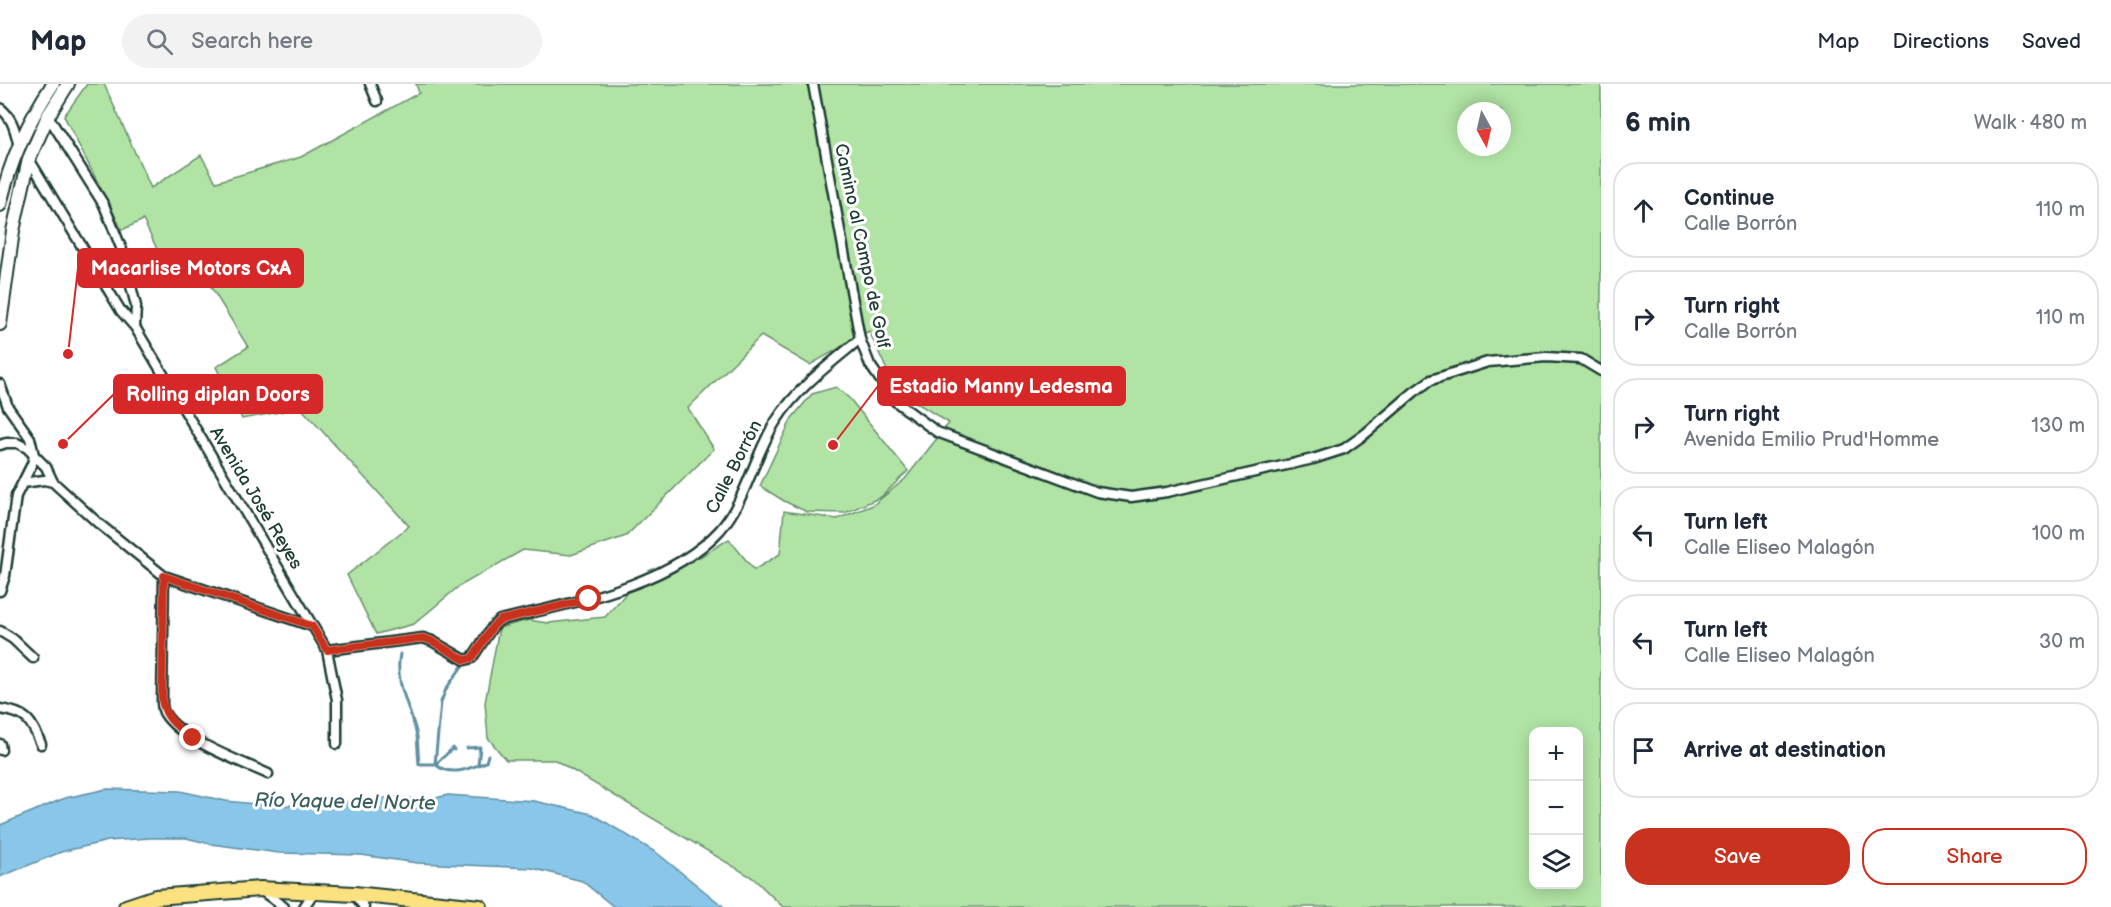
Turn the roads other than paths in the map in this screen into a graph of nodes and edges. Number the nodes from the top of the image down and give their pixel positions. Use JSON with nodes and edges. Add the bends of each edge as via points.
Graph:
{"nodes":[{"id":1,"x":53,"y":84,"type":"edge"},
{"id":2,"x":68,"y":84,"type":"edge"},
{"id":3,"x":370,"y":84,"type":"edge"},
{"id":4,"x":813,"y":84,"type":"edge"},
{"id":5,"x":377,"y":101,"type":"dead end"},
{"id":6,"x":0,"y":108,"type":"edge"},
{"id":7,"x":48,"y":116,"type":"junction"},
{"id":8,"x":19,"y":146,"type":"junction"},
{"id":9,"x":29,"y":159,"type":"junction"},
{"id":10,"x":0,"y":205,"type":"edge"},
{"id":11,"x":0,"y":324,"type":"edge"},
{"id":12,"x":135,"y":327,"type":"junction"},
{"id":13,"x":860,"y":339,"type":"junction"},
{"id":14,"x":1601,"y":371,"type":"edge"},
{"id":15,"x":0,"y":384,"type":"edge"},
{"id":16,"x":0,"y":445,"type":"edge"},
{"id":17,"x":34,"y":455,"type":"junction"},
{"id":18,"x":53,"y":482,"type":"junction"},
{"id":19,"x":22,"y":483,"type":"junction"},
{"id":20,"x":164,"y":576,"type":"junction"},
{"id":21,"x":0,"y":591,"type":"edge"},
{"id":22,"x":312,"y":626,"type":"junction"},
{"id":23,"x":0,"y":631,"type":"edge"},
{"id":24,"x":327,"y":650,"type":"junction"},
{"id":25,"x":33,"y":658,"type":"dead end"},
{"id":26,"x":0,"y":709,"type":"edge"},
{"id":27,"x":0,"y":744,"type":"edge"},
{"id":28,"x":41,"y":744,"type":"dead end"},
{"id":29,"x":337,"y":744,"type":"dead end"},
{"id":30,"x":1,"y":750,"type":"edge"},
{"id":31,"x":268,"y":774,"type":"dead end"},
{"id":32,"x":260,"y":889,"type":"junction"},
{"id":33,"x":314,"y":892,"type":"junction"},
{"id":34,"x":354,"y":894,"type":"junction"},
{"id":35,"x":187,"y":896,"type":"junction"},
{"id":36,"x":414,"y":899,"type":"junction"},
{"id":37,"x":126,"y":907,"type":"edge"},
{"id":38,"x":148,"y":907,"type":"edge"},
{"id":39,"x":284,"y":907,"type":"edge"},
{"id":40,"x":304,"y":907,"type":"edge"},
{"id":41,"x":364,"y":907,"type":"edge"},
{"id":42,"x":394,"y":907,"type":"edge"},
{"id":43,"x":480,"y":907,"type":"edge"}],
"edges":[{"from":1,"to":8,"type":"main road"},
{"from":2,"to":7,"type":"main road"},
{"from":3,"to":5,"type":"street"},
{"from":4,"to":13,"type":"street","name":"Camino al Campo de Golf"},
{"from":6,"to":8,"type":"street","via":[[8,114]]},
{"from":7,"to":9,"type":"main road"},
{"from":7,"to":12,"type":"street","name":"Avenida José Reyes","via":[[104,205],[122,250],[136,306]]},
{"from":8,"to":10,"type":"main road"},
{"from":9,"to":11,"type":"main road","via":[[13,231]]},
{"from":9,"to":12,"type":"street","via":[[121,311]]},
{"from":12,"to":22,"type":"street","name":"Avenida José Reyes"},
{"from":13,"to":14,"type":"street","name":"Camino al Campo de Golf","via":[[870,364],[895,401],[937,432],[1097,492],[1131,497],[1167,492],[1344,449],[1431,380],[1488,362],[1546,357],[1581,359]]},
{"from":13,"to":24,"type":"street","name":"Calle Borrón","via":[[801,391],[776,421],[729,519],[689,555],[627,587],[500,620],[469,660],[423,638]]},
{"from":15,"to":17,"type":"street","via":[[8,407],[30,438]]},
{"from":16,"to":17,"type":"street","via":[[17,443]]},
{"from":17,"to":18,"type":"street"},
{"from":17,"to":19,"type":"street"},
{"from":18,"to":19,"type":"street"},
{"from":18,"to":20,"type":"street"},
{"from":19,"to":21,"type":"street","via":[[16,496]]},
{"from":20,"to":22,"type":"street"},
{"from":20,"to":31,"type":"street","via":[[163,711],[193,738]]},
{"from":22,"to":24,"type":"street","name":"Avenida José Reyes"},
{"from":23,"to":25,"type":"street"},
{"from":24,"to":29,"type":"street","name":"Avenida José Reyes","via":[[338,700]]},
{"from":26,"to":28,"type":"street","via":[[26,716]]},
{"from":27,"to":30,"type":"street"},
{"from":32,"to":33,"type":"main road"},
{"from":32,"to":35,"type":"main road"},
{"from":32,"to":39,"type":"street"},
{"from":33,"to":34,"type":"main road"},
{"from":33,"to":40,"type":"street"},
{"from":34,"to":36,"type":"main road"},
{"from":34,"to":41,"type":"street"},
{"from":35,"to":37,"type":"main road","via":[[156,897]]},
{"from":35,"to":38,"type":"main road"},
{"from":36,"to":42,"type":"street"},
{"from":36,"to":43,"type":"main road"}]}
